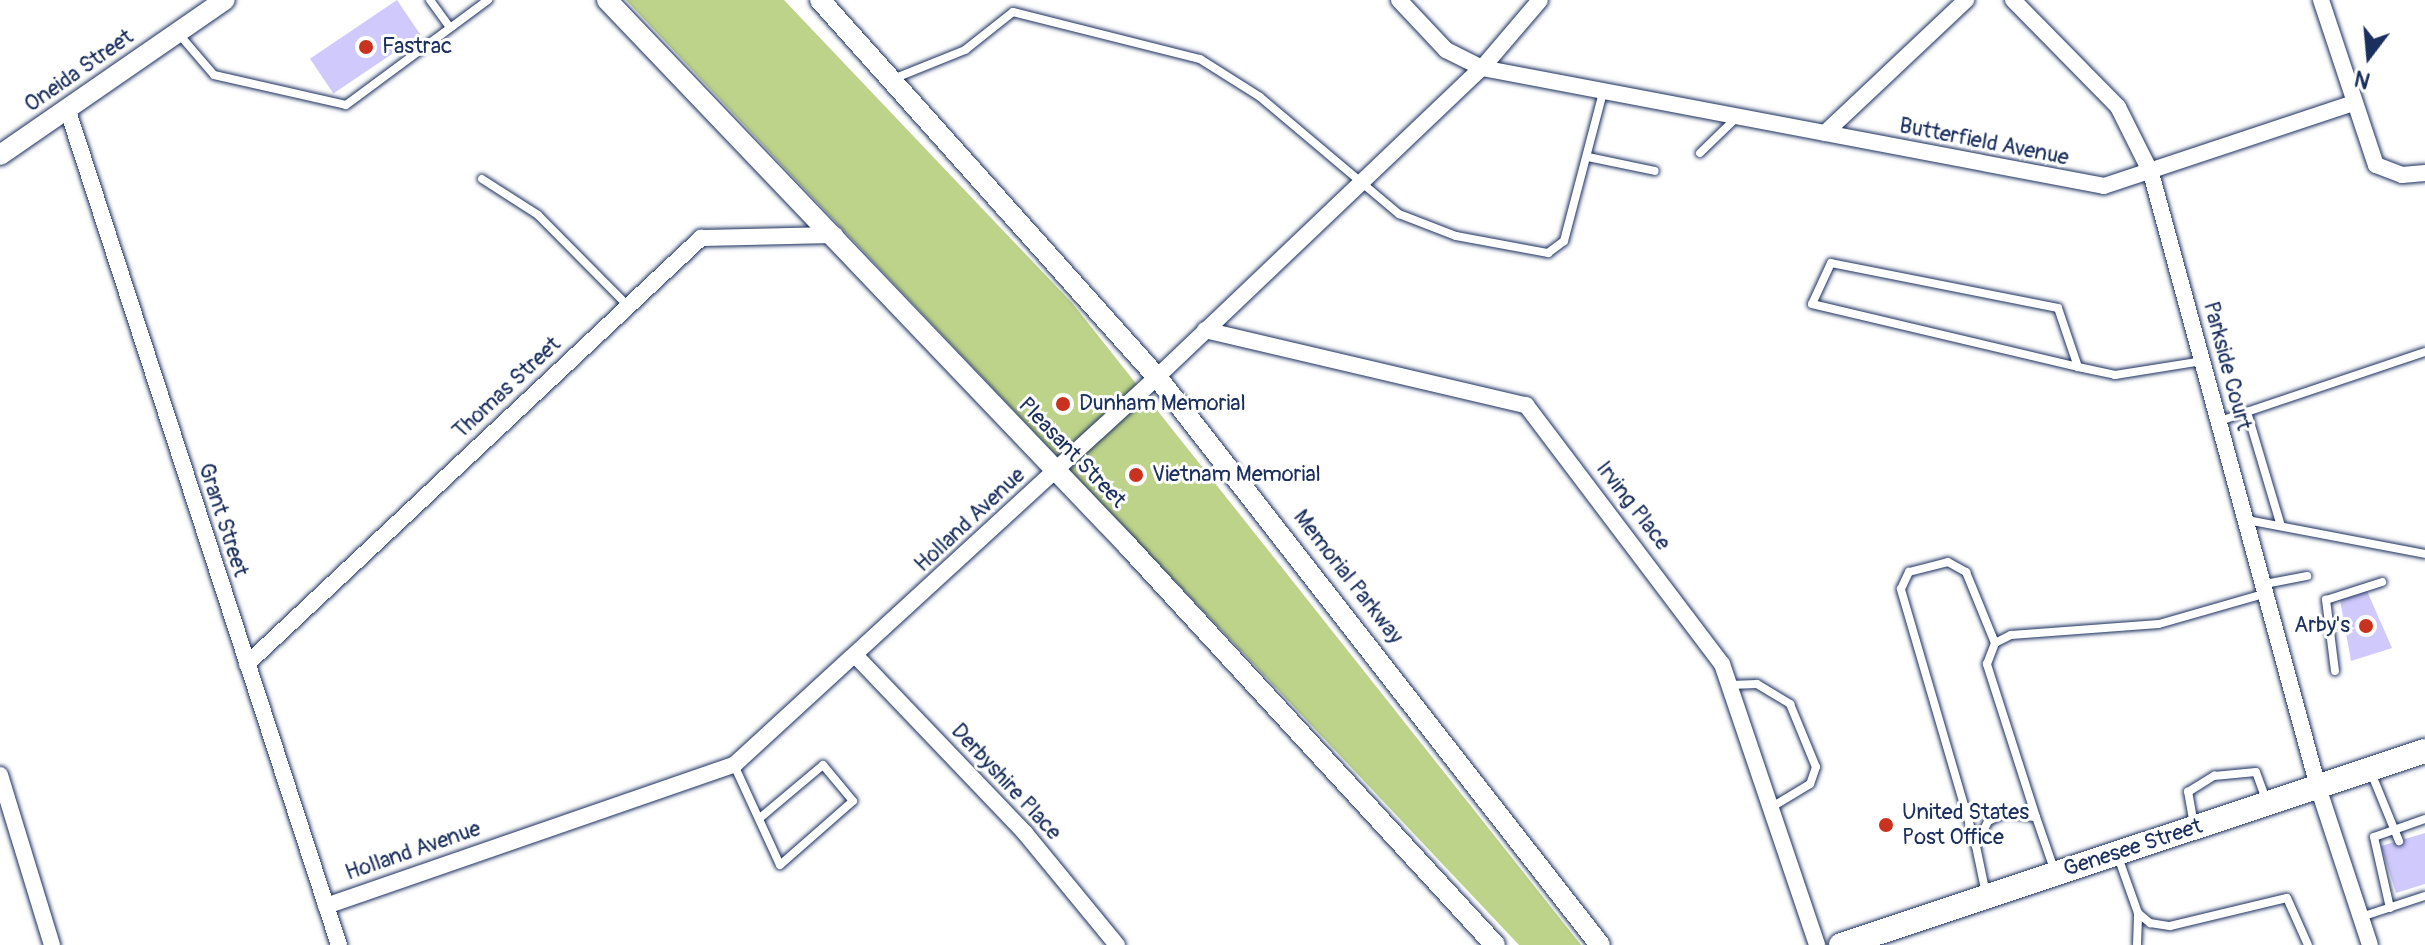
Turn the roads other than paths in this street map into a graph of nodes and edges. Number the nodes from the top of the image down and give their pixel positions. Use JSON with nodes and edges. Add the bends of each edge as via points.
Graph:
{"nodes":[{"id":1,"x":225,"y":0,"type":"edge"},
{"id":2,"x":430,"y":0,"type":"edge"},
{"id":3,"x":488,"y":0,"type":"edge"},
{"id":4,"x":607,"y":0,"type":"edge"},
{"id":5,"x":820,"y":0,"type":"edge"},
{"id":6,"x":1399,"y":0,"type":"edge"},
{"id":7,"x":1540,"y":0,"type":"edge"},
{"id":8,"x":1966,"y":0,"type":"edge"},
{"id":9,"x":2013,"y":0,"type":"edge"},
{"id":10,"x":2321,"y":0,"type":"edge"},
{"id":11,"x":450,"y":28,"type":"junction"},
{"id":12,"x":178,"y":32,"type":"junction"},
{"id":13,"x":1482,"y":68,"type":"junction"},
{"id":14,"x":893,"y":79,"type":"junction"},
{"id":15,"x":1603,"y":91,"type":"junction"},
{"id":16,"x":2354,"y":103,"type":"junction"},
{"id":17,"x":67,"y":108,"type":"junction"},
{"id":18,"x":1738,"y":116,"type":"junction"},
{"id":19,"x":1825,"y":133,"type":"junction"},
{"id":20,"x":1700,"y":153,"type":"dead end"},
{"id":21,"x":0,"y":155,"type":"edge"},
{"id":22,"x":1588,"y":157,"type":"junction"},
{"id":23,"x":1655,"y":171,"type":"dead end"},
{"id":24,"x":2151,"y":173,"type":"junction"},
{"id":25,"x":2425,"y":173,"type":"edge"},
{"id":26,"x":482,"y":179,"type":"dead end"},
{"id":27,"x":1360,"y":180,"type":"junction"},
{"id":28,"x":835,"y":235,"type":"junction"},
{"id":29,"x":627,"y":305,"type":"junction"},
{"id":30,"x":1205,"y":330,"type":"junction"},
{"id":31,"x":2425,"y":352,"type":"edge"},
{"id":32,"x":2203,"y":361,"type":"junction"},
{"id":33,"x":2078,"y":367,"type":"junction"},
{"id":34,"x":1157,"y":377,"type":"junction"},
{"id":35,"x":2247,"y":412,"type":"junction"},
{"id":36,"x":2220,"y":421,"type":"junction"},
{"id":37,"x":1055,"y":471,"type":"junction"},
{"id":38,"x":2247,"y":520,"type":"junction"},
{"id":39,"x":2280,"y":523,"type":"junction"},
{"id":40,"x":2425,"y":554,"type":"edge"},
{"id":41,"x":2307,"y":576,"type":"dead end"},
{"id":42,"x":2382,"y":582,"type":"dead end"},
{"id":43,"x":2266,"y":589,"type":"junction"},
{"id":44,"x":1995,"y":643,"type":"junction"},
{"id":45,"x":856,"y":656,"type":"junction"},
{"id":46,"x":247,"y":664,"type":"junction"},
{"id":47,"x":2335,"y":671,"type":"dead end"},
{"id":48,"x":1730,"y":685,"type":"junction"},
{"id":49,"x":2425,"y":751,"type":"edge"},
{"id":50,"x":734,"y":765,"type":"junction"},
{"id":51,"x":2370,"y":769,"type":"junction"},
{"id":52,"x":0,"y":775,"type":"edge"},
{"id":53,"x":2318,"y":787,"type":"junction"},
{"id":54,"x":2268,"y":803,"type":"junction"},
{"id":55,"x":1772,"y":807,"type":"junction"},
{"id":56,"x":761,"y":817,"type":"junction"},
{"id":57,"x":2036,"y":817,"type":"junction"},
{"id":58,"x":2424,"y":821,"type":"edge"},
{"id":59,"x":2195,"y":828,"type":"junction"},
{"id":60,"x":2395,"y":829,"type":"junction"},
{"id":61,"x":2399,"y":841,"type":"dead end"},
{"id":62,"x":1976,"y":846,"type":"junction"},
{"id":63,"x":2117,"y":854,"type":"junction"},
{"id":64,"x":2056,"y":874,"type":"junction"},
{"id":65,"x":2415,"y":887,"type":"dead end"},
{"id":66,"x":2422,"y":896,"type":"edge"},
{"id":67,"x":1987,"y":897,"type":"junction"},
{"id":68,"x":326,"y":906,"type":"junction"},
{"id":69,"x":2390,"y":908,"type":"junction"},
{"id":70,"x":2138,"y":913,"type":"junction"},
{"id":71,"x":2360,"y":917,"type":"junction"},
{"id":72,"x":1849,"y":944,"type":"edge"},
{"id":73,"x":52,"y":945,"type":"edge"},
{"id":74,"x":339,"y":945,"type":"edge"},
{"id":75,"x":1117,"y":945,"type":"edge"},
{"id":76,"x":1495,"y":945,"type":"edge"},
{"id":77,"x":1600,"y":945,"type":"edge"},
{"id":78,"x":1817,"y":945,"type":"edge"},
{"id":79,"x":2137,"y":945,"type":"edge"},
{"id":80,"x":2308,"y":945,"type":"edge"},
{"id":81,"x":2370,"y":945,"type":"edge"}],
"edges":[{"from":1,"to":12,"type":"street","name":"Oneida Street"},
{"from":2,"to":11,"type":"lane"},
{"from":3,"to":11,"type":"lane"},
{"from":4,"to":28,"type":"street","name":"Pleasant Street"},
{"from":5,"to":14,"type":"street","name":"Memorial Parkway"},
{"from":6,"to":13,"type":"street","name":"Butterfield Avenue","via":[[1446,50]]},
{"from":7,"to":13,"type":"street","name":"Holland Avenue"},
{"from":8,"to":19,"type":"street"},
{"from":9,"to":24,"type":"street","name":"Parkside Court","via":[[2118,107]]},
{"from":10,"to":16,"type":"street"},
{"from":11,"to":12,"type":"lane","via":[[346,105],[214,75]]},
{"from":12,"to":17,"type":"street","name":"Oneida Street"},
{"from":13,"to":15,"type":"street","name":"Butterfield Avenue"},
{"from":13,"to":27,"type":"street","name":"Holland Avenue"},
{"from":14,"to":27,"type":"lane","via":[[965,50],[1013,12],[1200,59]]},
{"from":14,"to":34,"type":"street","name":"Memorial Parkway"},
{"from":15,"to":18,"type":"street","name":"Butterfield Avenue"},
{"from":15,"to":22,"type":"lane"},
{"from":16,"to":24,"type":"street","name":"Butterfield Avenue"},
{"from":16,"to":25,"type":"street","via":[[2376,165],[2402,175]]},
{"from":17,"to":21,"type":"street","name":"Oneida Street"},
{"from":17,"to":46,"type":"street","name":"Grant Street"},
{"from":18,"to":19,"type":"street","name":"Butterfield Avenue"},
{"from":18,"to":20,"type":"lane"},
{"from":19,"to":24,"type":"street","name":"Butterfield Avenue","via":[[2075,183],[2104,186]]},
{"from":22,"to":23,"type":"lane"},
{"from":22,"to":27,"type":"lane","via":[[1564,241],[1548,253],[1414,222]]},
{"from":24,"to":32,"type":"street","name":"Parkside Court"},
{"from":26,"to":29,"type":"lane","via":[[538,215]]},
{"from":27,"to":30,"type":"street","name":"Holland Avenue"},
{"from":28,"to":29,"type":"street","name":"Thomas Street","via":[[701,238]]},
{"from":28,"to":37,"type":"street","name":"Pleasant Street"},
{"from":29,"to":46,"type":"street","name":"Thomas Street"},
{"from":30,"to":34,"type":"street","name":"Holland Avenue"},
{"from":30,"to":48,"type":"street","name":"Irving Place","via":[[1526,405],[1703,632]]},
{"from":31,"to":35,"type":"lane"},
{"from":32,"to":33,"type":"lane","via":[[2115,375]]},
{"from":32,"to":36,"type":"street","name":"Parkside Court"},
{"from":33,"to":33,"type":"lane","via":[[1915,329],[1812,304],[1831,263],[2058,308]]},
{"from":34,"to":37,"type":"street","name":"Holland Avenue"},
{"from":34,"to":77,"type":"street","name":"Memorial Parkway"},
{"from":35,"to":36,"type":"lane"},
{"from":35,"to":39,"type":"lane"},
{"from":36,"to":38,"type":"street","name":"Parkside Court"},
{"from":37,"to":45,"type":"street","name":"Holland Avenue"},
{"from":37,"to":76,"type":"street","name":"Pleasant Street"},
{"from":38,"to":39,"type":"lane"},
{"from":38,"to":43,"type":"street","name":"Parkside Court"},
{"from":39,"to":40,"type":"lane"},
{"from":41,"to":43,"type":"lane"},
{"from":42,"to":47,"type":"lane","via":[[2326,600]]},
{"from":43,"to":44,"type":"lane","via":[[2159,624],[2011,635]]},
{"from":43,"to":53,"type":"street","name":"Parkside Court"},
{"from":44,"to":57,"type":"lane","via":[[1987,664]]},
{"from":44,"to":62,"type":"lane","via":[[1966,572],[1948,562],[1909,572],[1901,589]]},
{"from":45,"to":50,"type":"street","name":"Holland Avenue"},
{"from":45,"to":75,"type":"street","name":"Derbyshire Place","via":[[1025,833]]},
{"from":46,"to":68,"type":"street","name":"Grant Street"},
{"from":48,"to":55,"type":"street","name":"Irving Place"},
{"from":48,"to":55,"type":"lane","via":[[1757,684],[1790,704],[1816,767],[1810,784]]},
{"from":49,"to":51,"type":"main road","name":"Genesee Street"},
{"from":50,"to":56,"type":"lane"},
{"from":50,"to":68,"type":"street","name":"Holland Avenue"},
{"from":51,"to":53,"type":"main road","name":"Genesee Street"},
{"from":51,"to":60,"type":"lane"},
{"from":52,"to":73,"type":"street"},
{"from":53,"to":54,"type":"main road","name":"Genesee Street"},
{"from":53,"to":71,"type":"street","name":"Parkside Court"},
{"from":54,"to":59,"type":"main road","name":"Genesee Street"},
{"from":54,"to":59,"type":"lane","via":[[2256,772],[2214,776],[2188,792]]},
{"from":55,"to":78,"type":"street","name":"Irving Place"},
{"from":56,"to":56,"type":"lane","via":[[774,858],[788,865],[853,801],[823,765]]},
{"from":57,"to":62,"type":"lane","via":[[2006,813],[1988,821]]},
{"from":57,"to":64,"type":"lane"},
{"from":58,"to":60,"type":"lane"},
{"from":59,"to":63,"type":"main road","name":"Genesee Street"},
{"from":60,"to":61,"type":"lane"},
{"from":60,"to":69,"type":"lane","via":[[2374,837],[2371,847]]},
{"from":62,"to":67,"type":"lane"},
{"from":63,"to":64,"type":"main road","name":"Genesee Street"},
{"from":63,"to":70,"type":"lane"},
{"from":64,"to":67,"type":"main road","name":"Genesee Street"},
{"from":65,"to":66,"type":"lane"},
{"from":66,"to":69,"type":"lane"},
{"from":67,"to":72,"type":"main road","name":"Genesee Street"},
{"from":68,"to":74,"type":"street","name":"Grant Street"},
{"from":69,"to":71,"type":"lane"},
{"from":70,"to":79,"type":"lane"},
{"from":70,"to":80,"type":"lane","via":[[2170,926],[2287,898]]},
{"from":71,"to":81,"type":"street","name":"Parkside Court"}]}
